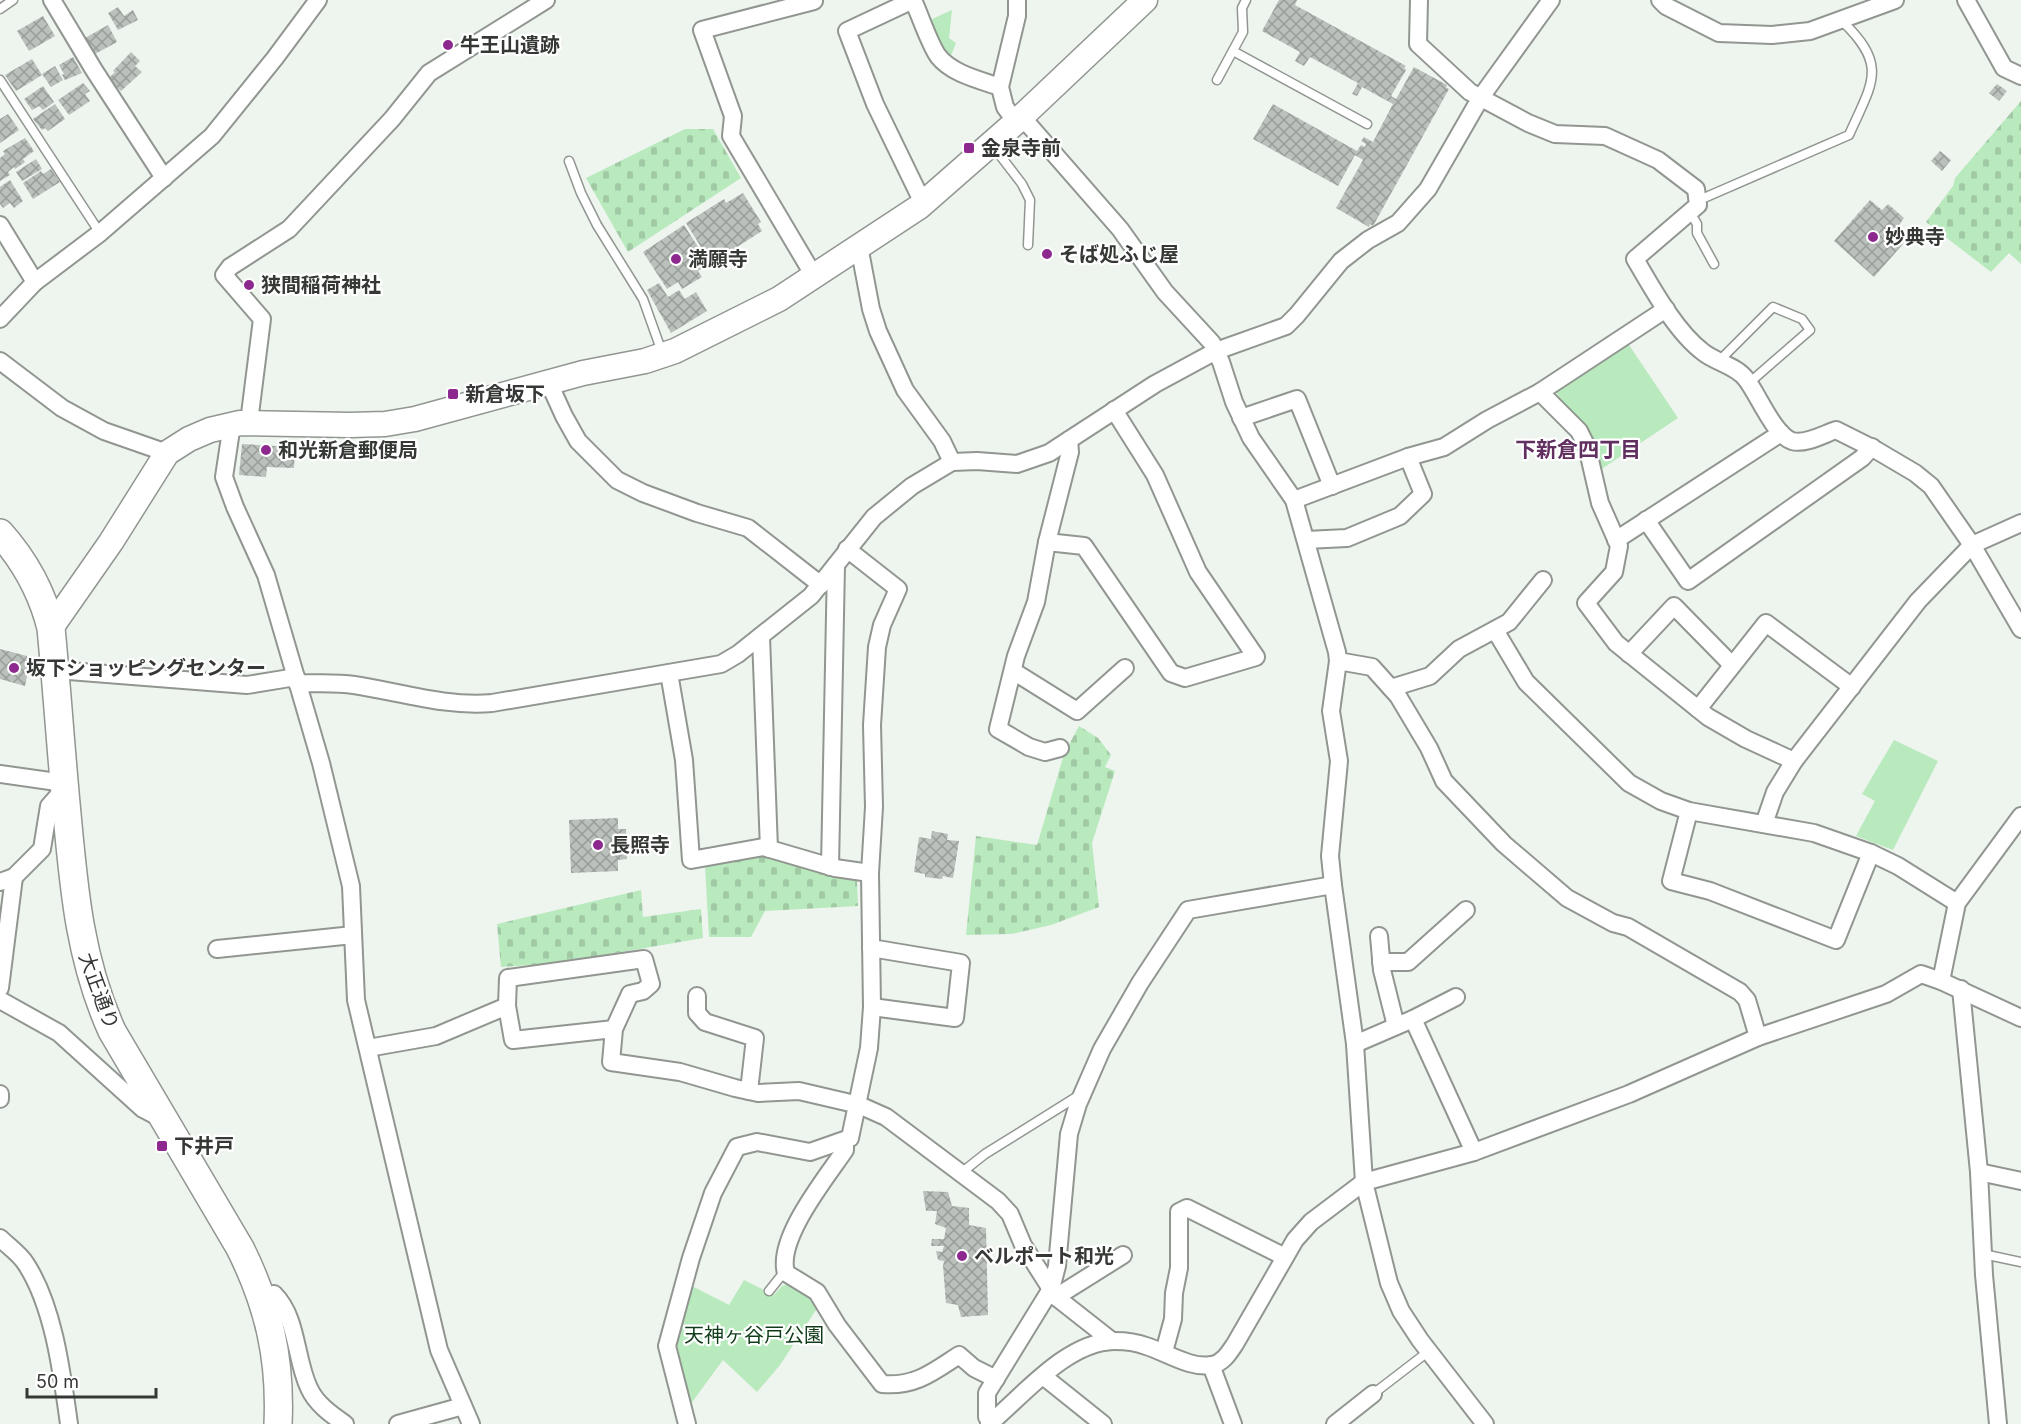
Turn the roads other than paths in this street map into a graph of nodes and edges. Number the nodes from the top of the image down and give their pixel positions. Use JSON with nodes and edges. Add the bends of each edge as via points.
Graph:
{"nodes":[{"id":1,"x":13,"y":0,"type":"edge"},
{"id":2,"x":52,"y":0,"type":"edge"},
{"id":3,"x":318,"y":0,"type":"edge"},
{"id":4,"x":546,"y":0,"type":"edge"},
{"id":5,"x":1017,"y":0,"type":"edge"},
{"id":6,"x":1145,"y":0,"type":"edge"},
{"id":7,"x":1246,"y":0,"type":"edge"},
{"id":8,"x":1419,"y":0,"type":"edge"},
{"id":9,"x":1551,"y":0,"type":"edge"},
{"id":10,"x":1660,"y":0,"type":"edge"},
{"id":11,"x":1895,"y":0,"type":"edge"},
{"id":12,"x":1966,"y":0,"type":"edge"},
{"id":13,"x":814,"y":1,"type":"edge"},
{"id":14,"x":0,"y":9,"type":"edge"},
{"id":15,"x":1842,"y":21,"type":"junction"},
{"id":16,"x":1233,"y":51,"type":"junction"},
{"id":17,"x":2021,"y":76,"type":"edge"},
{"id":18,"x":0,"y":80,"type":"edge"},
{"id":19,"x":1217,"y":80,"type":"dead end"},
{"id":20,"x":1000,"y":87,"type":"junction"},
{"id":21,"x":1480,"y":97,"type":"junction"},
{"id":22,"x":1019,"y":120,"type":"junction"},
{"id":23,"x":1367,"y":124,"type":"dead end"},
{"id":24,"x":991,"y":144,"type":"junction"},
{"id":25,"x":569,"y":161,"type":"dead end"},
{"id":26,"x":164,"y":178,"type":"junction"},
{"id":27,"x":923,"y":203,"type":"junction"},
{"id":28,"x":1694,"y":206,"type":"junction"},
{"id":29,"x":0,"y":225,"type":"edge"},
{"id":30,"x":100,"y":232,"type":"junction"},
{"id":31,"x":1028,"y":245,"type":"dead end"},
{"id":32,"x":859,"y":246,"type":"junction"},
{"id":33,"x":1714,"y":264,"type":"dead end"},
{"id":34,"x":814,"y":276,"type":"junction"},
{"id":35,"x":34,"y":282,"type":"junction"},
{"id":36,"x":1666,"y":309,"type":"junction"},
{"id":37,"x":0,"y":319,"type":"edge"},
{"id":38,"x":1216,"y":351,"type":"junction"},
{"id":39,"x":663,"y":355,"type":"junction"},
{"id":40,"x":0,"y":361,"type":"edge"},
{"id":41,"x":1719,"y":362,"type":"junction"},
{"id":42,"x":549,"y":383,"type":"junction"},
{"id":43,"x":1749,"y":383,"type":"junction"},
{"id":44,"x":1540,"y":392,"type":"junction"},
{"id":45,"x":1114,"y":410,"type":"junction"},
{"id":46,"x":1241,"y":418,"type":"junction"},
{"id":47,"x":241,"y":423,"type":"junction"},
{"id":48,"x":1781,"y":433,"type":"junction"},
{"id":49,"x":1069,"y":440,"type":"junction"},
{"id":50,"x":1872,"y":447,"type":"junction"},
{"id":51,"x":167,"y":453,"type":"junction"},
{"id":52,"x":1408,"y":457,"type":"junction"},
{"id":53,"x":952,"y":462,"type":"junction"},
{"id":54,"x":1332,"y":486,"type":"junction"},
{"id":55,"x":1294,"y":500,"type":"junction"},
{"id":56,"x":1646,"y":520,"type":"junction"},
{"id":57,"x":2021,"y":523,"type":"edge"},
{"id":58,"x":0,"y":533,"type":"edge"},
{"id":59,"x":1306,"y":540,"type":"junction"},
{"id":60,"x":1616,"y":540,"type":"junction"},
{"id":61,"x":1047,"y":542,"type":"junction"},
{"id":62,"x":1972,"y":545,"type":"junction"},
{"id":63,"x":847,"y":549,"type":"junction"},
{"id":64,"x":836,"y":565,"type":"junction"},
{"id":65,"x":1543,"y":580,"type":"dead end"},
{"id":66,"x":821,"y":585,"type":"junction"},
{"id":67,"x":51,"y":628,"type":"junction"},
{"id":68,"x":2021,"y":629,"type":"edge"},
{"id":69,"x":1495,"y":630,"type":"junction"},
{"id":70,"x":760,"y":636,"type":"junction"},
{"id":71,"x":1629,"y":654,"type":"junction"},
{"id":72,"x":1338,"y":661,"type":"junction"},
{"id":73,"x":1732,"y":665,"type":"junction"},
{"id":74,"x":1125,"y":668,"type":"dead end"},
{"id":75,"x":56,"y":670,"type":"junction"},
{"id":76,"x":1013,"y":671,"type":"junction"},
{"id":77,"x":669,"y":673,"type":"junction"},
{"id":78,"x":297,"y":680,"type":"junction"},
{"id":79,"x":1852,"y":687,"type":"junction"},
{"id":80,"x":1391,"y":688,"type":"junction"},
{"id":81,"x":1698,"y":709,"type":"junction"},
{"id":82,"x":1060,"y":748,"type":"dead end"},
{"id":83,"x":1794,"y":761,"type":"junction"},
{"id":84,"x":0,"y":774,"type":"edge"},
{"id":85,"x":64,"y":786,"type":"junction"},
{"id":86,"x":1689,"y":811,"type":"junction"},
{"id":87,"x":2021,"y":816,"type":"edge"},
{"id":88,"x":1764,"y":824,"type":"junction"},
{"id":89,"x":769,"y":849,"type":"junction"},
{"id":90,"x":1871,"y":853,"type":"junction"},
{"id":91,"x":830,"y":867,"type":"junction"},
{"id":92,"x":870,"y":873,"type":"junction"},
{"id":93,"x":7,"y":880,"type":"edge"},
{"id":94,"x":1333,"y":885,"type":"junction"},
{"id":95,"x":1957,"y":903,"type":"junction"},
{"id":96,"x":1466,"y":910,"type":"dead end"},
{"id":97,"x":353,"y":934,"type":"junction"},
{"id":98,"x":1379,"y":936,"type":"dead end"},
{"id":99,"x":871,"y":948,"type":"junction"},
{"id":100,"x":217,"y":949,"type":"dead end"},
{"id":101,"x":1381,"y":962,"type":"junction"},
{"id":102,"x":1941,"y":981,"type":"junction"},
{"id":103,"x":0,"y":988,"type":"edge"},
{"id":104,"x":1961,"y":989,"type":"junction"},
{"id":105,"x":697,"y":996,"type":"dead end"},
{"id":106,"x":1456,"y":997,"type":"dead end"},
{"id":107,"x":0,"y":1000,"type":"edge"},
{"id":108,"x":507,"y":1006,"type":"junction"},
{"id":109,"x":872,"y":1007,"type":"junction"},
{"id":110,"x":2021,"y":1018,"type":"edge"},
{"id":111,"x":1413,"y":1019,"type":"junction"},
{"id":112,"x":1396,"y":1026,"type":"junction"},
{"id":113,"x":614,"y":1029,"type":"junction"},
{"id":114,"x":1758,"y":1037,"type":"junction"},
{"id":115,"x":1355,"y":1044,"type":"junction"},
{"id":116,"x":368,"y":1048,"type":"junction"},
{"id":117,"x":749,"y":1091,"type":"junction"},
{"id":118,"x":1082,"y":1093,"type":"junction"},
{"id":119,"x":858,"y":1105,"type":"junction"},
{"id":120,"x":165,"y":1120,"type":"junction"},
{"id":121,"x":846,"y":1141,"type":"junction"},
{"id":122,"x":1474,"y":1152,"type":"junction"},
{"id":123,"x":1979,"y":1172,"type":"junction"},
{"id":124,"x":961,"y":1173,"type":"junction"},
{"id":125,"x":2021,"y":1181,"type":"edge"},
{"id":126,"x":1364,"y":1182,"type":"junction"},
{"id":127,"x":0,"y":1238,"type":"edge"},
{"id":128,"x":1983,"y":1254,"type":"junction"},
{"id":129,"x":1123,"y":1255,"type":"dead end"},
{"id":130,"x":1285,"y":1257,"type":"junction"},
{"id":131,"x":2021,"y":1262,"type":"edge"},
{"id":132,"x":786,"y":1273,"type":"junction"},
{"id":133,"x":769,"y":1290,"type":"dead end"},
{"id":134,"x":1053,"y":1293,"type":"junction"},
{"id":135,"x":261,"y":1296,"type":"junction"},
{"id":136,"x":1112,"y":1341,"type":"junction"},
{"id":137,"x":1429,"y":1351,"type":"junction"},
{"id":138,"x":1164,"y":1352,"type":"junction"},
{"id":139,"x":1211,"y":1365,"type":"junction"},
{"id":140,"x":1044,"y":1376,"type":"junction"},
{"id":141,"x":996,"y":1379,"type":"junction"},
{"id":142,"x":1373,"y":1394,"type":"joint"},
{"id":143,"x":463,"y":1406,"type":"junction"},
{"id":144,"x":990,"y":1423,"type":"edge"},
{"id":145,"x":69,"y":1424,"type":"edge"},
{"id":146,"x":278,"y":1424,"type":"edge"},
{"id":147,"x":345,"y":1424,"type":"edge"},
{"id":148,"x":398,"y":1424,"type":"edge"},
{"id":149,"x":471,"y":1424,"type":"edge"},
{"id":150,"x":687,"y":1424,"type":"edge"},
{"id":151,"x":1103,"y":1424,"type":"edge"},
{"id":152,"x":1233,"y":1424,"type":"edge"},
{"id":153,"x":1335,"y":1424,"type":"edge"},
{"id":154,"x":1485,"y":1424,"type":"edge"},
{"id":155,"x":1998,"y":1424,"type":"edge"}],
"edges":[{"from":1,"to":14,"type":"lane"},
{"from":2,"to":26,"type":"street"},
{"from":3,"to":26,"type":"street","via":[[212,136]]},
{"from":4,"to":47,"type":"street","via":[[429,73],[392,119],[289,229],[230,267],[224,275],[262,320]]},
{"from":5,"to":20,"type":"street","via":[[1017,16]]},
{"from":6,"to":22,"type":"street"},
{"from":7,"to":16,"type":"lane","via":[[1242,8],[1244,32]]},
{"from":8,"to":21,"type":"street","via":[[1418,44]]},
{"from":9,"to":21,"type":"street"},
{"from":10,"to":15,"type":"street","via":[[1719,33],[1772,35],[1810,31]]},
{"from":11,"to":15,"type":"street"},
{"from":12,"to":17,"type":"street","via":[[2004,68]]},
{"from":13,"to":34,"type":"street","via":[[702,30],[733,116],[731,136]]},
{"from":15,"to":28,"type":"lane","via":[[1865,45],[1872,71],[1870,88],[1849,135]]},
{"from":16,"to":19,"type":"lane"},
{"from":16,"to":23,"type":"lane"},
{"from":18,"to":30,"type":"lane"},
{"from":20,"to":22,"type":"street","via":[[1005,106]]},
{"from":20,"to":27,"type":"street","via":[[967,75],[938,55],[914,0],[847,31],[875,104]]},
{"from":21,"to":28,"type":"street","via":[[1555,134],[1605,136],[1658,160],[1696,189]]},
{"from":21,"to":38,"type":"street","via":[[1428,189],[1398,223],[1341,261],[1286,326]]},
{"from":22,"to":24,"type":"street"},
{"from":22,"to":38,"type":"street","via":[[1120,229]]},
{"from":24,"to":27,"type":"street"},
{"from":24,"to":31,"type":"lane","via":[[1030,200]]},
{"from":25,"to":39,"type":"lane","via":[[597,225],[644,299]]},
{"from":26,"to":30,"type":"street"},
{"from":27,"to":32,"type":"street"},
{"from":28,"to":33,"type":"lane","via":[[1697,233]]},
{"from":28,"to":36,"type":"street","via":[[1635,259]]},
{"from":29,"to":35,"type":"street"},
{"from":30,"to":35,"type":"street"},
{"from":32,"to":34,"type":"street"},
{"from":32,"to":53,"type":"street","via":[[878,331],[905,390],[942,441]]},
{"from":34,"to":39,"type":"street","via":[[779,299]]},
{"from":35,"to":37,"type":"street"},
{"from":36,"to":41,"type":"street","via":[[1702,352]]},
{"from":36,"to":44,"type":"street"},
{"from":38,"to":45,"type":"street"},
{"from":38,"to":46,"type":"street"},
{"from":39,"to":42,"type":"street"},
{"from":40,"to":51,"type":"street","via":[[62,408],[104,431]]},
{"from":41,"to":43,"type":"street"},
{"from":41,"to":43,"type":"lane","via":[[1773,307],[1802,320],[1810,330]]},
{"from":42,"to":47,"type":"street","via":[[385,424]]},
{"from":42,"to":66,"type":"street","via":[[578,441],[617,480],[697,513],[748,528]]},
{"from":43,"to":48,"type":"street"},
{"from":44,"to":52,"type":"street","via":[[1444,447]]},
{"from":44,"to":60,"type":"street","via":[[1579,431],[1587,447],[1600,503]]},
{"from":45,"to":49,"type":"street"},
{"from":45,"to":61,"type":"street","via":[[1155,475],[1198,572],[1256,657],[1185,678],[1171,673],[1084,546]]},
{"from":46,"to":54,"type":"street","via":[[1297,399]]},
{"from":46,"to":55,"type":"street"},
{"from":47,"to":51,"type":"street","via":[[210,430]]},
{"from":47,"to":78,"type":"street","via":[[224,477],[266,575]]},
{"from":48,"to":50,"type":"street","via":[[1800,442],[1836,430]]},
{"from":48,"to":56,"type":"street"},
{"from":49,"to":53,"type":"street","via":[[1049,453],[1017,464]]},
{"from":49,"to":61,"type":"street","via":[[1070,452]]},
{"from":50,"to":56,"type":"street","via":[[1862,458],[1688,581]]},
{"from":50,"to":62,"type":"street","via":[[1931,486]]},
{"from":51,"to":67,"type":"street"},
{"from":52,"to":54,"type":"street"},
{"from":52,"to":59,"type":"street","via":[[1423,494],[1400,516],[1347,538]]},
{"from":53,"to":63,"type":"street","via":[[904,492],[874,517]]},
{"from":54,"to":55,"type":"street"},
{"from":55,"to":59,"type":"street"},
{"from":56,"to":60,"type":"street"},
{"from":57,"to":62,"type":"street"},
{"from":58,"to":67,"type":"main road","name":"大正通り","via":[[36,584]]},
{"from":59,"to":72,"type":"street"},
{"from":60,"to":71,"type":"street","via":[[1619,546],[1614,572],[1586,603]]},
{"from":61,"to":76,"type":"street","via":[[1036,602]]},
{"from":62,"to":68,"type":"street"},
{"from":62,"to":79,"type":"street","via":[[1918,601]]},
{"from":63,"to":64,"type":"street"},
{"from":63,"to":92,"type":"street","via":[[898,589],[877,647]]},
{"from":64,"to":66,"type":"street"},
{"from":64,"to":91,"type":"street"},
{"from":65,"to":69,"type":"street","via":[[1509,622]]},
{"from":66,"to":70,"type":"street"},
{"from":67,"to":75,"type":"main road","name":"大正通り"},
{"from":69,"to":80,"type":"street","via":[[1459,649],[1430,676]]},
{"from":69,"to":86,"type":"street","via":[[1526,682],[1629,783]]},
{"from":70,"to":77,"type":"street","via":[[721,664]]},
{"from":70,"to":89,"type":"street"},
{"from":71,"to":73,"type":"street","via":[[1674,606]]},
{"from":71,"to":81,"type":"street"},
{"from":72,"to":80,"type":"street","via":[[1372,667]]},
{"from":72,"to":94,"type":"street","via":[[1331,711],[1339,761],[1330,856]]},
{"from":73,"to":79,"type":"street","via":[[1766,623]]},
{"from":73,"to":81,"type":"street"},
{"from":74,"to":76,"type":"street","via":[[1077,711]]},
{"from":75,"to":78,"type":"street","via":[[247,685]]},
{"from":75,"to":85,"type":"main road","name":"大正通り"},
{"from":76,"to":82,"type":"street","via":[[998,729],[1045,752]]},
{"from":77,"to":78,"type":"street","via":[[473,704]]},
{"from":77,"to":89,"type":"street","via":[[684,760],[691,860]]},
{"from":78,"to":97,"type":"street","via":[[351,886]]},
{"from":79,"to":83,"type":"street"},
{"from":80,"to":114,"type":"street","via":[[1429,748],[1444,781],[1504,844],[1567,898],[1628,927],[1740,992],[1747,1000]]},
{"from":81,"to":83,"type":"street","via":[[1746,739]]},
{"from":83,"to":88,"type":"street","via":[[1775,792]]},
{"from":84,"to":85,"type":"street"},
{"from":85,"to":93,"type":"street","via":[[49,806],[42,849]]},
{"from":85,"to":120,"type":"main road","name":"大正通り","via":[[76,906],[91,977],[112,1031]]},
{"from":86,"to":88,"type":"street"},
{"from":86,"to":90,"type":"street","via":[[1671,881],[1710,891],[1836,940]]},
{"from":87,"to":95,"type":"street"},
{"from":88,"to":90,"type":"street","via":[[1814,832]]},
{"from":89,"to":91,"type":"street"},
{"from":90,"to":95,"type":"street"},
{"from":91,"to":92,"type":"street"},
{"from":92,"to":99,"type":"street"},
{"from":93,"to":103,"type":"street"},
{"from":94,"to":115,"type":"street"},
{"from":94,"to":118,"type":"street","via":[[1188,910],[1140,983]]},
{"from":95,"to":102,"type":"street"},
{"from":96,"to":101,"type":"street","via":[[1408,962]]},
{"from":97,"to":100,"type":"street"},
{"from":97,"to":116,"type":"street","via":[[356,1000]]},
{"from":98,"to":101,"type":"street"},
{"from":99,"to":109,"type":"street"},
{"from":99,"to":109,"type":"street","via":[[961,963],[954,1018]]},
{"from":101,"to":112,"type":"street"},
{"from":102,"to":104,"type":"street"},
{"from":102,"to":114,"type":"street","via":[[1921,974],[1886,994]]},
{"from":104,"to":110,"type":"street"},
{"from":104,"to":123,"type":"street"},
{"from":105,"to":117,"type":"street","via":[[697,1013],[705,1022],[755,1038]]},
{"from":106,"to":111,"type":"street"},
{"from":107,"to":120,"type":"street","via":[[59,1033],[143,1109]]},
{"from":108,"to":113,"type":"street","via":[[513,1040]]},
{"from":108,"to":113,"type":"street","via":[[508,978],[644,959],[651,984],[630,994]]},
{"from":108,"to":116,"type":"street","via":[[436,1036]]},
{"from":109,"to":119,"type":"street"},
{"from":111,"to":112,"type":"street"},
{"from":111,"to":122,"type":"street"},
{"from":112,"to":115,"type":"street"},
{"from":113,"to":117,"type":"street","via":[[611,1062],[680,1072]]},
{"from":114,"to":122,"type":"street","via":[[1629,1094]]},
{"from":115,"to":126,"type":"street"},
{"from":116,"to":143,"type":"street","via":[[439,1350]]},
{"from":117,"to":119,"type":"street","via":[[800,1091]]},
{"from":118,"to":124,"type":"lane"},
{"from":118,"to":134,"type":"street","via":[[1070,1134]]},
{"from":119,"to":121,"type":"street"},
{"from":119,"to":124,"type":"street","via":[[886,1118]]},
{"from":120,"to":135,"type":"main road","name":"大正通り","via":[[240,1248]]},
{"from":121,"to":132,"type":"street","via":[[845,1150],[795,1225],[783,1263]]},
{"from":121,"to":150,"type":"street","via":[[810,1152],[757,1142],[737,1147],[713,1193],[668,1346]]},
{"from":122,"to":126,"type":"street"},
{"from":123,"to":125,"type":"street"},
{"from":123,"to":128,"type":"street"},
{"from":124,"to":134,"type":"street","via":[[1010,1214],[1023,1245]]},
{"from":126,"to":130,"type":"street","via":[[1311,1222]]},
{"from":126,"to":137,"type":"street","via":[[1389,1283],[1401,1311]]},
{"from":127,"to":145,"type":"street","via":[[25,1262],[38,1286],[59,1354]]},
{"from":128,"to":131,"type":"lane"},
{"from":128,"to":155,"type":"street"},
{"from":129,"to":134,"type":"street"},
{"from":130,"to":138,"type":"street","via":[[1187,1208],[1179,1212],[1179,1269]]},
{"from":130,"to":139,"type":"street","via":[[1228,1354]]},
{"from":132,"to":133,"type":"lane"},
{"from":132,"to":141,"type":"street","via":[[817,1292],[882,1384],[900,1385],[925,1377],[959,1355]]},
{"from":134,"to":136,"type":"street"},
{"from":134,"to":141,"type":"street"},
{"from":135,"to":146,"type":"main road","name":"大正通り","via":[[276,1357]]},
{"from":135,"to":147,"type":"street","via":[[274,1294],[282,1301],[309,1389],[327,1411]]},
{"from":136,"to":138,"type":"street"},
{"from":136,"to":140,"type":"street","via":[[1077,1351]]},
{"from":137,"to":142,"type":"lane"},
{"from":137,"to":154,"type":"street"},
{"from":138,"to":139,"type":"street","via":[[1192,1364]]},
{"from":139,"to":152,"type":"street"},
{"from":140,"to":144,"type":"street"},
{"from":140,"to":151,"type":"street"},
{"from":141,"to":144,"type":"street","via":[[987,1393]]},
{"from":142,"to":153,"type":"street"},
{"from":143,"to":148,"type":"street"},
{"from":143,"to":149,"type":"street"}]}
